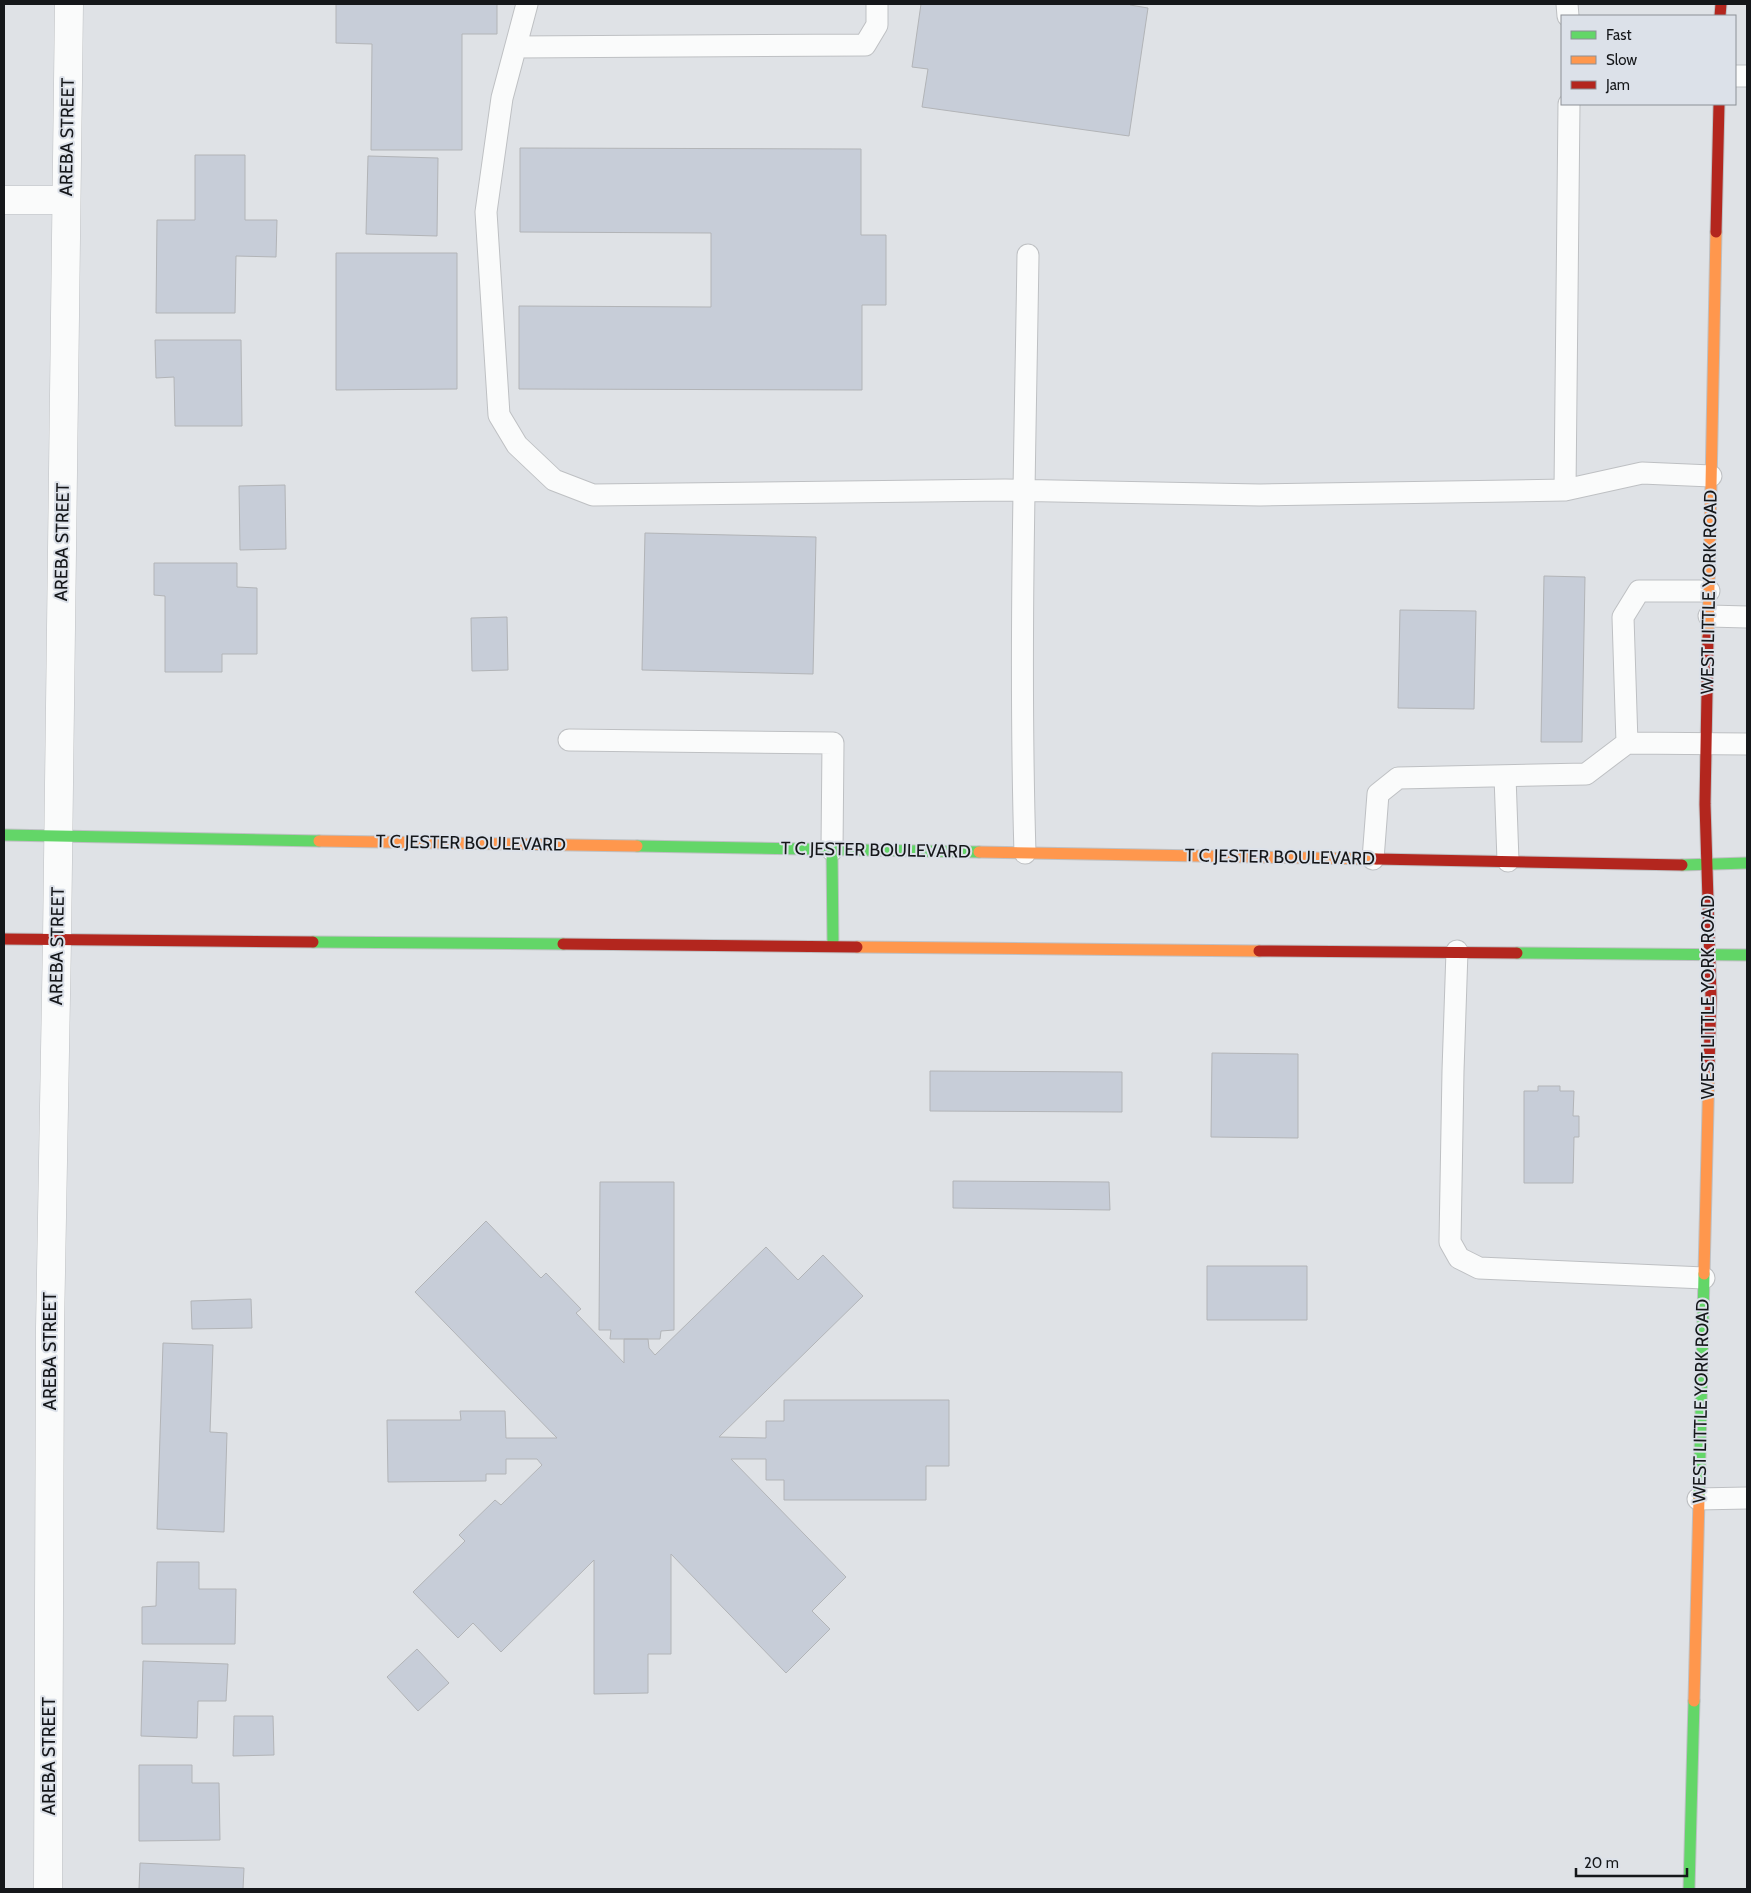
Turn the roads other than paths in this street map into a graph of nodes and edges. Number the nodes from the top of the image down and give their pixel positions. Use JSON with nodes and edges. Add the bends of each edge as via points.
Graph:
{"nodes":[{"id":1,"x":69,"y":4,"type":"edge"},
{"id":2,"x":527,"y":4,"type":"edge"},
{"id":3,"x":877,"y":4,"type":"edge"},
{"id":4,"x":516,"y":47,"type":"junction"},
{"id":5,"x":1569,"y":105,"type":"edge"},
{"id":6,"x":1719,"y":105,"type":"edge"},
{"id":7,"x":4,"y":200,"type":"edge"},
{"id":8,"x":66,"y":200,"type":"junction"},
{"id":9,"x":1028,"y":255,"type":"dead end"},
{"id":10,"x":1711,"y":476,"type":"junction"},
{"id":11,"x":1565,"y":490,"type":"junction"},
{"id":12,"x":1024,"y":491,"type":"junction"},
{"id":13,"x":1709,"y":591,"type":"junction"},
{"id":14,"x":1709,"y":616,"type":"junction"},
{"id":15,"x":1747,"y":617,"type":"edge"},
{"id":16,"x":569,"y":740,"type":"dead end"},
{"id":17,"x":1707,"y":742,"type":"junction"},
{"id":18,"x":1627,"y":743,"type":"junction"},
{"id":19,"x":1747,"y":744,"type":"edge"},
{"id":20,"x":1505,"y":776,"type":"junction"},
{"id":21,"x":4,"y":835,"type":"edge"},
{"id":22,"x":58,"y":836,"type":"junction"},
{"id":23,"x":832,"y":850,"type":"junction"},
{"id":24,"x":1025,"y":853,"type":"junction"},
{"id":25,"x":1373,"y":859,"type":"junction"},
{"id":26,"x":1508,"y":861,"type":"junction"},
{"id":27,"x":1747,"y":863,"type":"edge"},
{"id":28,"x":1707,"y":865,"type":"junction"},
{"id":29,"x":4,"y":939,"type":"edge"},
{"id":30,"x":57,"y":940,"type":"junction"},
{"id":31,"x":833,"y":946,"type":"junction"},
{"id":32,"x":1457,"y":951,"type":"junction"},
{"id":33,"x":1710,"y":955,"type":"junction"},
{"id":34,"x":1747,"y":955,"type":"edge"},
{"id":35,"x":1704,"y":1278,"type":"junction"},
{"id":36,"x":1747,"y":1498,"type":"edge"},
{"id":37,"x":1698,"y":1499,"type":"junction"},
{"id":38,"x":48,"y":1889,"type":"edge"},
{"id":39,"x":1689,"y":1889,"type":"edge"}],
"edges":[{"from":1,"to":8,"type":"street","name":"AREBA STREET"},
{"from":2,"to":4,"type":"lane"},
{"from":3,"to":4,"type":"lane","via":[[877,25],[865,45]]},
{"from":4,"to":12,"type":"lane","via":[[502,98],[486,212],[499,415],[517,445],[554,480],[593,495]]},
{"from":5,"to":11,"type":"lane"},
{"from":6,"to":10,"type":"main road","name":"WEST LITTLE YORK ROAD"},
{"from":7,"to":8,"type":"street"},
{"from":8,"to":22,"type":"street","name":"AREBA STREET"},
{"from":9,"to":12,"type":"lane"},
{"from":10,"to":11,"type":"lane","via":[[1642,473]]},
{"from":10,"to":13,"type":"main road","name":"WEST LITTLE YORK ROAD"},
{"from":11,"to":12,"type":"lane","via":[[1260,495]]},
{"from":12,"to":24,"type":"lane"},
{"from":13,"to":14,"type":"main road","name":"WEST LITTLE YORK ROAD"},
{"from":13,"to":18,"type":"lane","via":[[1639,591],[1624,617]]},
{"from":14,"to":15,"type":"lane"},
{"from":14,"to":17,"type":"main road","name":"WEST LITTLE YORK ROAD"},
{"from":16,"to":23,"type":"lane","via":[[833,743]]},
{"from":17,"to":18,"type":"lane"},
{"from":17,"to":19,"type":"lane"},
{"from":17,"to":28,"type":"main road","name":"WEST LITTLE YORK ROAD"},
{"from":18,"to":20,"type":"lane","via":[[1586,774]]},
{"from":20,"to":25,"type":"lane","via":[[1398,778],[1378,794]]},
{"from":20,"to":26,"type":"lane"},
{"from":21,"to":22,"type":"main road","name":"T C JESTER BOULEVARD"},
{"from":22,"to":23,"type":"main road","name":"T C JESTER BOULEVARD"},
{"from":22,"to":30,"type":"street","name":"AREBA STREET"},
{"from":23,"to":24,"type":"main road","name":"T C JESTER BOULEVARD"},
{"from":23,"to":31,"type":"main road"},
{"from":24,"to":25,"type":"main road","name":"T C JESTER BOULEVARD"},
{"from":25,"to":26,"type":"main road","name":"T C JESTER BOULEVARD"},
{"from":26,"to":28,"type":"main road","name":"T C JESTER BOULEVARD"},
{"from":27,"to":28,"type":"main road","name":"T C JESTER BOULEVARD"},
{"from":28,"to":33,"type":"main road","name":"WEST LITTLE YORK ROAD"},
{"from":29,"to":30,"type":"main road"},
{"from":30,"to":31,"type":"main road"},
{"from":30,"to":38,"type":"street","name":"AREBA STREET","via":[[50,1338]]},
{"from":31,"to":32,"type":"main road"},
{"from":32,"to":33,"type":"main road"},
{"from":32,"to":35,"type":"lane","via":[[1450,1242],[1459,1258],[1479,1268]]},
{"from":33,"to":34,"type":"main road"},
{"from":33,"to":35,"type":"main road","name":"WEST LITTLE YORK ROAD"},
{"from":35,"to":37,"type":"main road","name":"WEST LITTLE YORK ROAD"},
{"from":36,"to":37,"type":"lane"},
{"from":37,"to":39,"type":"main road","name":"WEST LITTLE YORK ROAD"}]}
